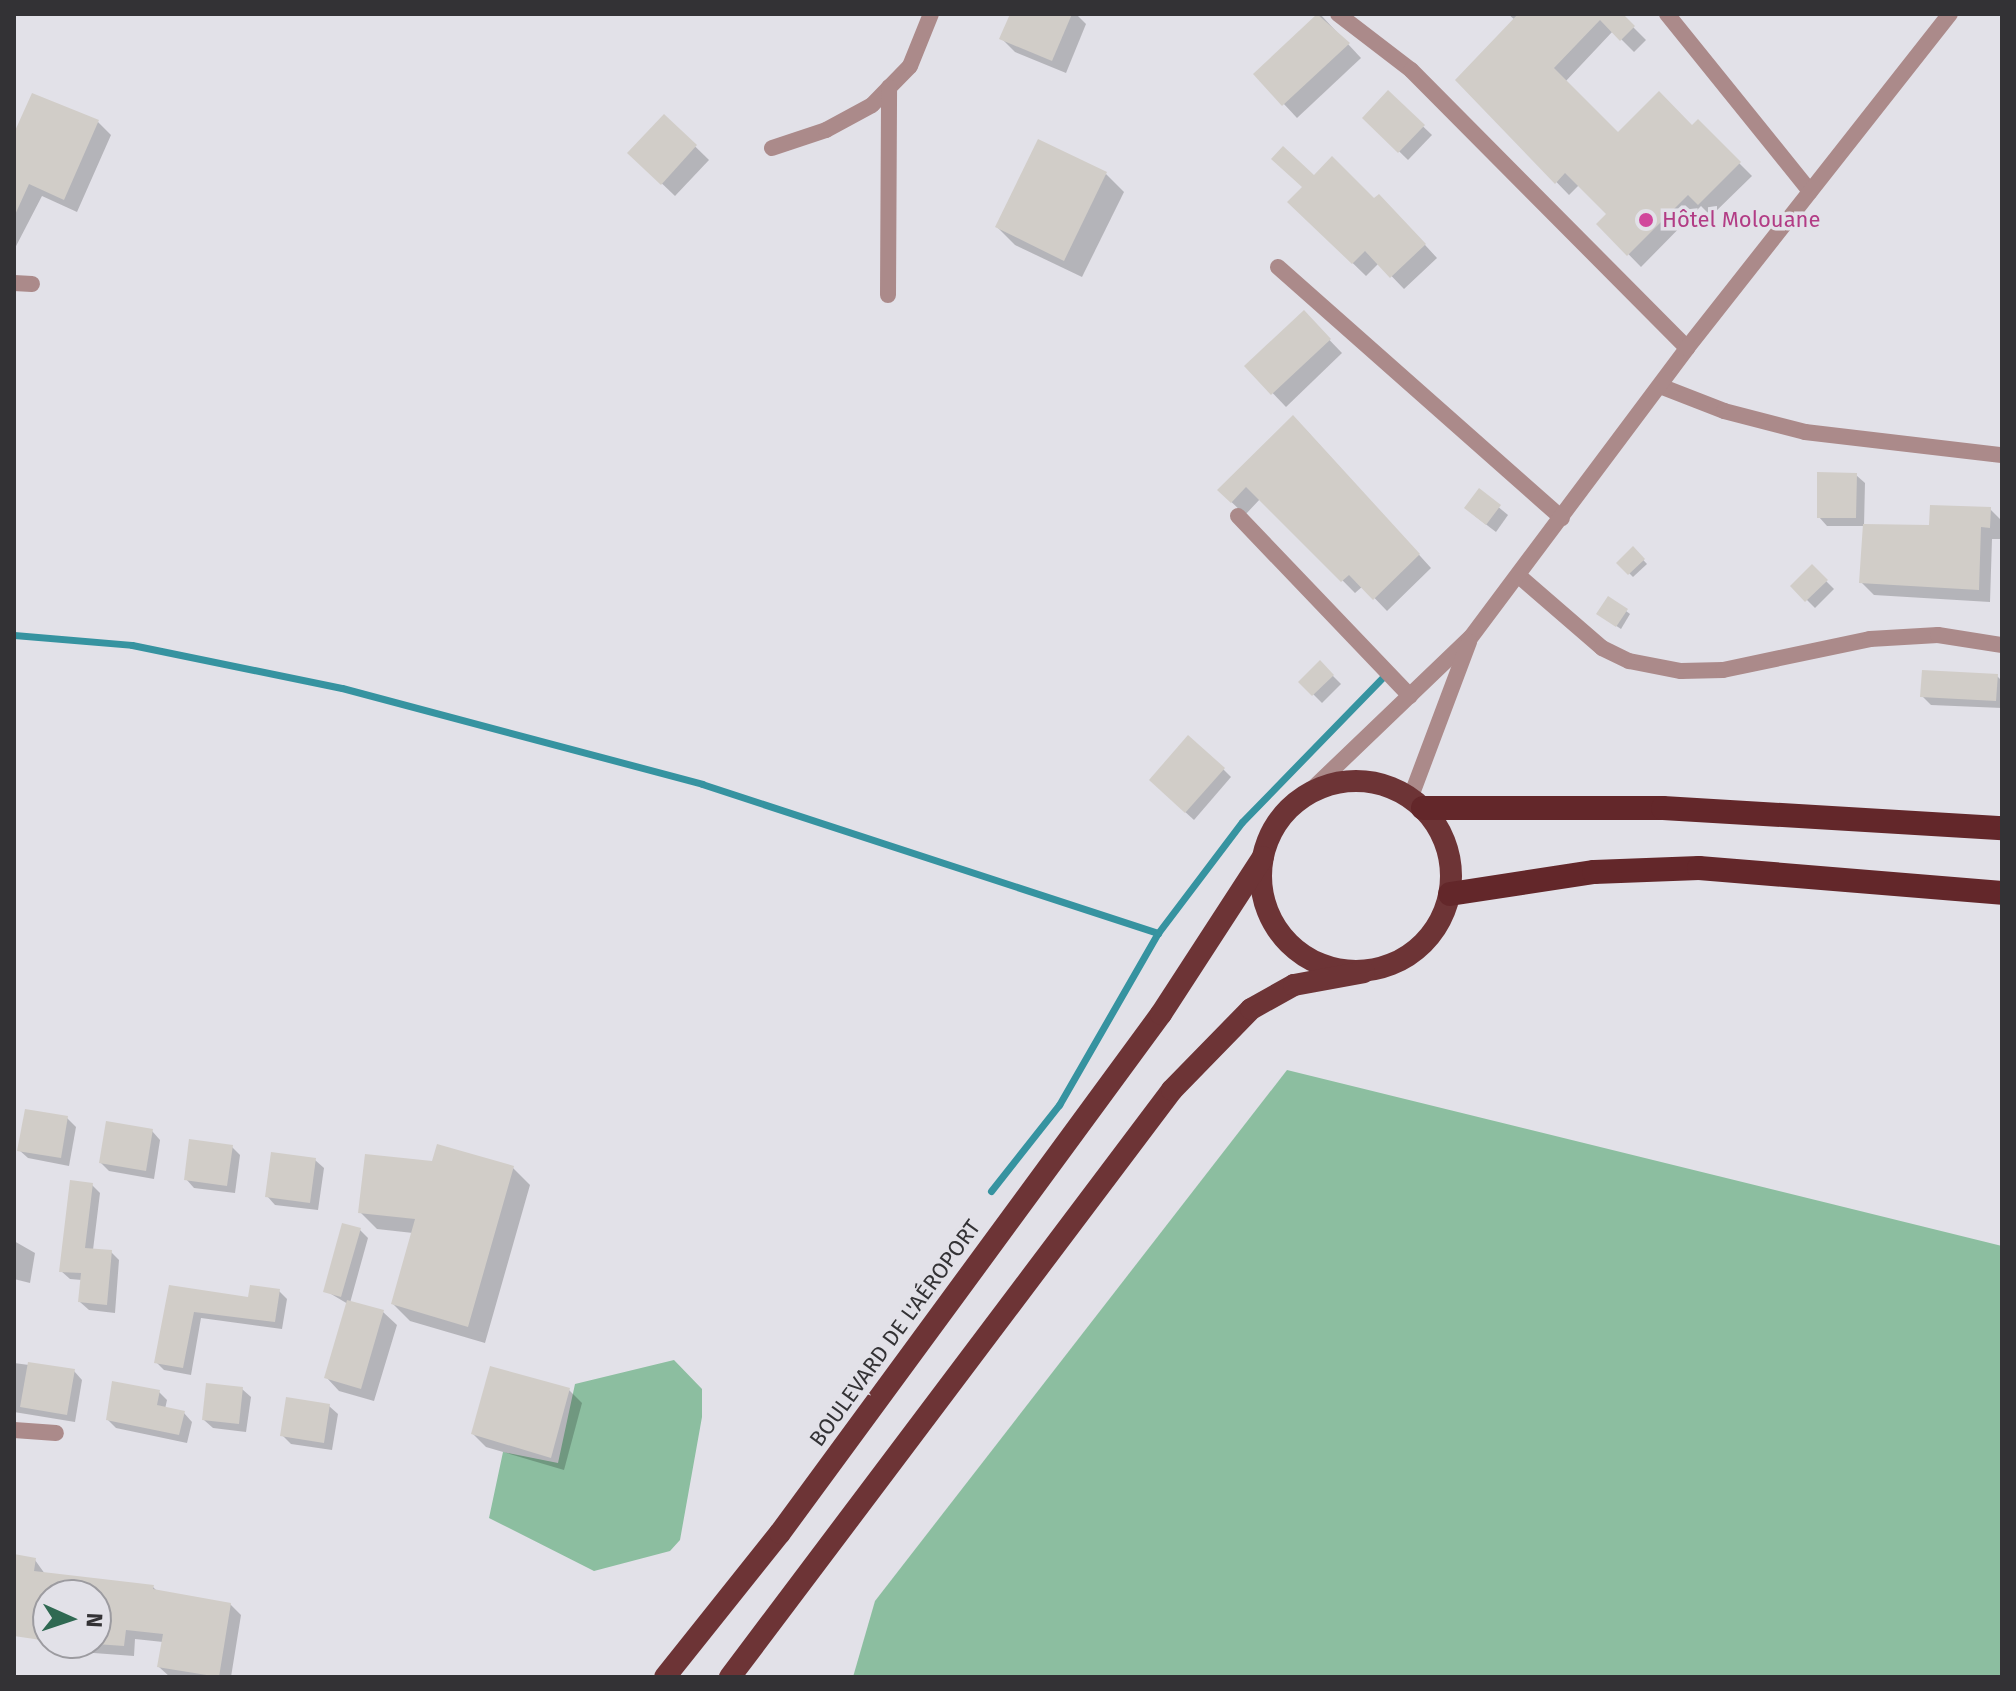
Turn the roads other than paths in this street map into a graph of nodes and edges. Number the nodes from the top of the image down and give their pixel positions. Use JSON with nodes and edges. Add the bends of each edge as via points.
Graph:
{"nodes":[{"id":1,"x":931,"y":14,"type":"edge"},
{"id":2,"x":1338,"y":14,"type":"edge"},
{"id":3,"x":1667,"y":14,"type":"edge"},
{"id":4,"x":1950,"y":14,"type":"edge"},
{"id":5,"x":889,"y":87,"type":"junction"},
{"id":6,"x":772,"y":148,"type":"dead end"},
{"id":7,"x":1810,"y":191,"type":"junction"},
{"id":8,"x":1278,"y":267,"type":"dead end"},
{"id":9,"x":14,"y":283,"type":"edge"},
{"id":10,"x":32,"y":284,"type":"dead end"},
{"id":11,"x":888,"y":295,"type":"dead end"},
{"id":12,"x":1687,"y":348,"type":"junction"},
{"id":13,"x":1660,"y":386,"type":"junction"},
{"id":14,"x":2002,"y":455,"type":"edge"},
{"id":15,"x":1238,"y":516,"type":"dead end"},
{"id":16,"x":1562,"y":518,"type":"junction"},
{"id":17,"x":1519,"y":576,"type":"junction"},
{"id":18,"x":1471,"y":637,"type":"junction"},
{"id":19,"x":2002,"y":645,"type":"edge"},
{"id":20,"x":1410,"y":696,"type":"junction"},
{"id":21,"x":1306,"y":795,"type":"junction"},
{"id":22,"x":1417,"y":803,"type":"junction"},
{"id":23,"x":2002,"y":828,"type":"edge"},
{"id":24,"x":1263,"y":857,"type":"junction"},
{"id":25,"x":2002,"y":893,"type":"edge"},
{"id":26,"x":1450,"y":894,"type":"junction"},
{"id":27,"x":1364,"y":972,"type":"junction"},
{"id":28,"x":14,"y":1430,"type":"edge"},
{"id":29,"x":56,"y":1433,"type":"dead end"},
{"id":30,"x":665,"y":1677,"type":"edge"},
{"id":31,"x":730,"y":1677,"type":"edge"}],
"edges":[{"from":1,"to":5,"type":"street","via":[[910,66]]},
{"from":2,"to":12,"type":"street","via":[[1411,70]]},
{"from":3,"to":7,"type":"street"},
{"from":4,"to":7,"type":"street"},
{"from":5,"to":6,"type":"street","via":[[872,105],[826,130]]},
{"from":5,"to":11,"type":"street"},
{"from":7,"to":12,"type":"street"},
{"from":8,"to":16,"type":"street"},
{"from":9,"to":10,"type":"street"},
{"from":12,"to":13,"type":"street"},
{"from":13,"to":14,"type":"street","via":[[1724,411],[1805,432]]},
{"from":13,"to":16,"type":"street"},
{"from":15,"to":20,"type":"street"},
{"from":16,"to":17,"type":"street"},
{"from":17,"to":18,"type":"street"},
{"from":17,"to":19,"type":"street","via":[[1602,648],[1629,661],[1681,671],[1723,670],[1870,639],[1938,635]]},
{"from":18,"to":20,"type":"street"},
{"from":18,"to":22,"type":"street"},
{"from":20,"to":21,"type":"street"},
{"from":21,"to":22,"type":"highway","via":[[1335,783],[1367,781]]},
{"from":21,"to":24,"type":"highway","via":[[1271,833]]},
{"from":22,"to":23,"type":"highway","via":[[1663,808]]},
{"from":22,"to":26,"type":"highway","via":[[1441,833],[1451,863]]},
{"from":24,"to":27,"type":"highway","via":[[1265,901],[1285,940],[1321,965]]},
{"from":24,"to":30,"type":"highway","name":"BOULEVARD DE L'AÉROPORT","via":[[1161,1014],[780,1533]]},
{"from":25,"to":26,"type":"highway","via":[[1699,868],[1594,872]]},
{"from":26,"to":27,"type":"highway","via":[[1439,923],[1420,948],[1394,965]]},
{"from":27,"to":31,"type":"highway","via":[[1294,985],[1251,1009],[1172,1090]]},
{"from":28,"to":29,"type":"street"}]}
